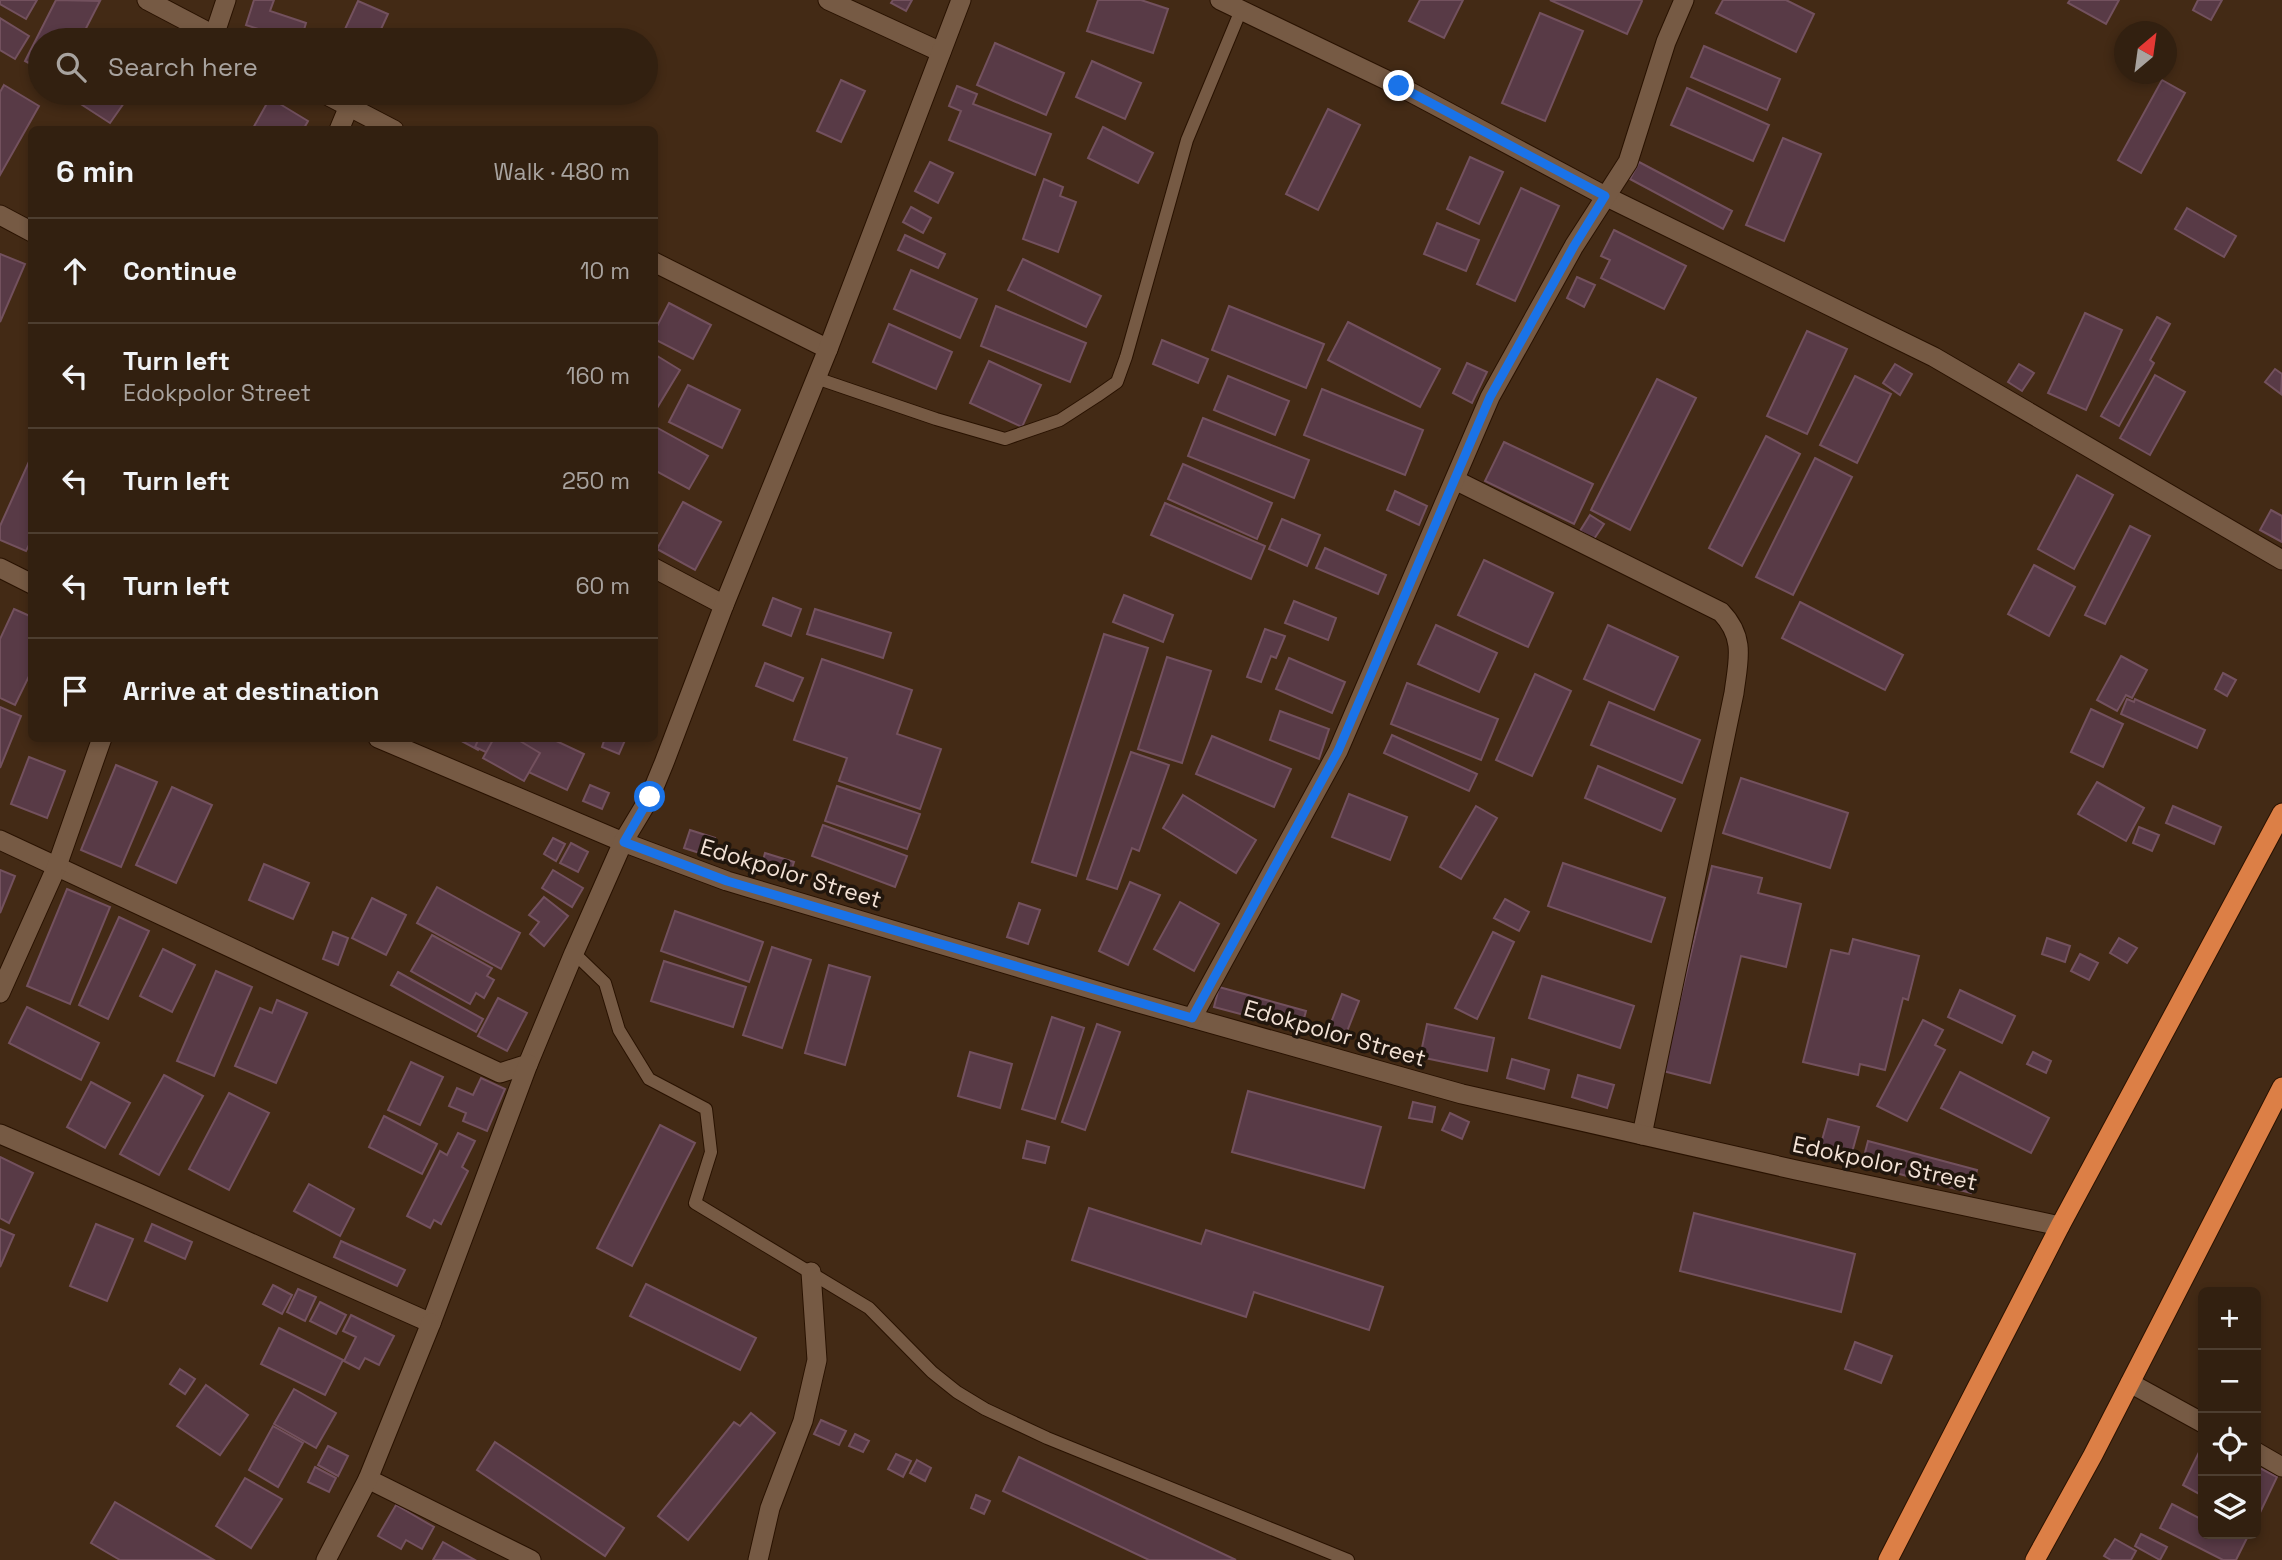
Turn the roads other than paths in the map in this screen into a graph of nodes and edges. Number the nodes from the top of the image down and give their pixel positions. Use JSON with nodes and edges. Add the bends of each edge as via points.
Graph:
{"nodes":[{"id":1,"x":147,"y":0,"type":"edge"},
{"id":2,"x":226,"y":0,"type":"edge"},
{"id":3,"x":828,"y":0,"type":"edge"},
{"id":4,"x":961,"y":0,"type":"edge"},
{"id":5,"x":1220,"y":0,"type":"edge"},
{"id":6,"x":1684,"y":0,"type":"edge"},
{"id":7,"x":1240,"y":5,"type":"edge"},
{"id":8,"x":200,"y":28,"type":"edge"},
{"id":9,"x":221,"y":28,"type":"edge"},
{"id":10,"x":941,"y":52,"type":"junction"},
{"id":11,"x":349,"y":106,"type":"joint"},
{"id":12,"x":341,"y":126,"type":"edge"},
{"id":13,"x":386,"y":126,"type":"edge"},
{"id":14,"x":1605,"y":196,"type":"junction"},
{"id":15,"x":0,"y":215,"type":"edge"},
{"id":16,"x":28,"y":230,"type":"edge"},
{"id":17,"x":658,"y":264,"type":"edge"},
{"id":18,"x":828,"y":349,"type":"junction"},
{"id":19,"x":816,"y":378,"type":"junction"},
{"id":20,"x":1455,"y":480,"type":"junction"},
{"id":21,"x":2282,"y":559,"type":"edge"},
{"id":22,"x":0,"y":568,"type":"edge"},
{"id":23,"x":658,"y":570,"type":"edge"},
{"id":24,"x":28,"y":582,"type":"edge"},
{"id":25,"x":724,"y":605,"type":"junction"},
{"id":26,"x":101,"y":742,"type":"edge"},
{"id":27,"x":387,"y":742,"type":"edge"},
{"id":28,"x":2282,"y":813,"type":"edge"},
{"id":29,"x":0,"y":840,"type":"edge"},
{"id":30,"x":624,"y":842,"type":"junction"},
{"id":31,"x":57,"y":866,"type":"junction"},
{"id":32,"x":574,"y":953,"type":"junction"},
{"id":33,"x":0,"y":993,"type":"edge"},
{"id":34,"x":1192,"y":1018,"type":"junction"},
{"id":35,"x":528,"y":1064,"type":"junction"},
{"id":36,"x":2282,"y":1087,"type":"edge"},
{"id":37,"x":0,"y":1135,"type":"edge"},
{"id":38,"x":1642,"y":1135,"type":"junction"},
{"id":39,"x":2060,"y":1226,"type":"junction"},
{"id":40,"x":811,"y":1272,"type":"junction"},
{"id":41,"x":431,"y":1323,"type":"junction"},
{"id":42,"x":2130,"y":1383,"type":"junction"},
{"id":43,"x":2198,"y":1420,"type":"edge"},
{"id":44,"x":2261,"y":1455,"type":"edge"},
{"id":45,"x":2282,"y":1467,"type":"edge"},
{"id":46,"x":368,"y":1479,"type":"junction"},
{"id":47,"x":326,"y":1560,"type":"edge"},
{"id":48,"x":531,"y":1560,"type":"edge"},
{"id":49,"x":758,"y":1560,"type":"edge"},
{"id":50,"x":1348,"y":1560,"type":"edge"},
{"id":51,"x":1888,"y":1560,"type":"edge"},
{"id":52,"x":2035,"y":1560,"type":"edge"}],
"edges":[{"from":1,"to":8,"type":"street"},
{"from":2,"to":9,"type":"street"},
{"from":3,"to":10,"type":"street"},
{"from":4,"to":10,"type":"street"},
{"from":5,"to":7,"type":"street"},
{"from":6,"to":14,"type":"street","via":[[1628,162]]},
{"from":7,"to":14,"type":"street"},
{"from":7,"to":19,"type":"lane","via":[[1187,140],[1117,382],[1060,420],[1005,439]]},
{"from":10,"to":18,"type":"street"},
{"from":11,"to":12,"type":"street"},
{"from":11,"to":13,"type":"street"},
{"from":14,"to":20,"type":"street","via":[[1490,397]]},
{"from":14,"to":21,"type":"street","via":[[1934,357]]},
{"from":15,"to":16,"type":"street"},
{"from":17,"to":18,"type":"street"},
{"from":18,"to":19,"type":"street"},
{"from":19,"to":25,"type":"street"},
{"from":20,"to":34,"type":"street","via":[[1338,751]]},
{"from":20,"to":38,"type":"street","via":[[1721,612],[1732,623],[1740,646]]},
{"from":22,"to":24,"type":"street"},
{"from":23,"to":25,"type":"street"},
{"from":25,"to":30,"type":"street","via":[[650,797]]},
{"from":26,"to":31,"type":"street"},
{"from":27,"to":30,"type":"street","name":"Edokpolor Street"},
{"from":28,"to":39,"type":"highway"},
{"from":29,"to":31,"type":"street"},
{"from":30,"to":32,"type":"street"},
{"from":30,"to":34,"type":"street","name":"Edokpolor Street","via":[[727,881]]},
{"from":31,"to":33,"type":"street"},
{"from":31,"to":35,"type":"street","via":[[500,1073]]},
{"from":32,"to":35,"type":"street"},
{"from":32,"to":40,"type":"lane","via":[[606,983],[618,1030],[649,1079],[706,1109],[711,1152],[695,1203]]},
{"from":34,"to":38,"type":"street","name":"Edokpolor Street","via":[[1462,1094]]},
{"from":35,"to":41,"type":"street"},
{"from":36,"to":42,"type":"highway"},
{"from":37,"to":41,"type":"street"},
{"from":38,"to":39,"type":"street","name":"Edokpolor Street"},
{"from":39,"to":51,"type":"highway"},
{"from":40,"to":49,"type":"street","via":[[817,1360],[803,1421],[771,1508]]},
{"from":40,"to":50,"type":"lane","via":[[869,1308],[932,1373],[985,1409]]},
{"from":41,"to":46,"type":"street"},
{"from":42,"to":43,"type":"street"},
{"from":42,"to":52,"type":"highway"},
{"from":44,"to":45,"type":"street"},
{"from":46,"to":47,"type":"street"},
{"from":46,"to":48,"type":"street"}]}
